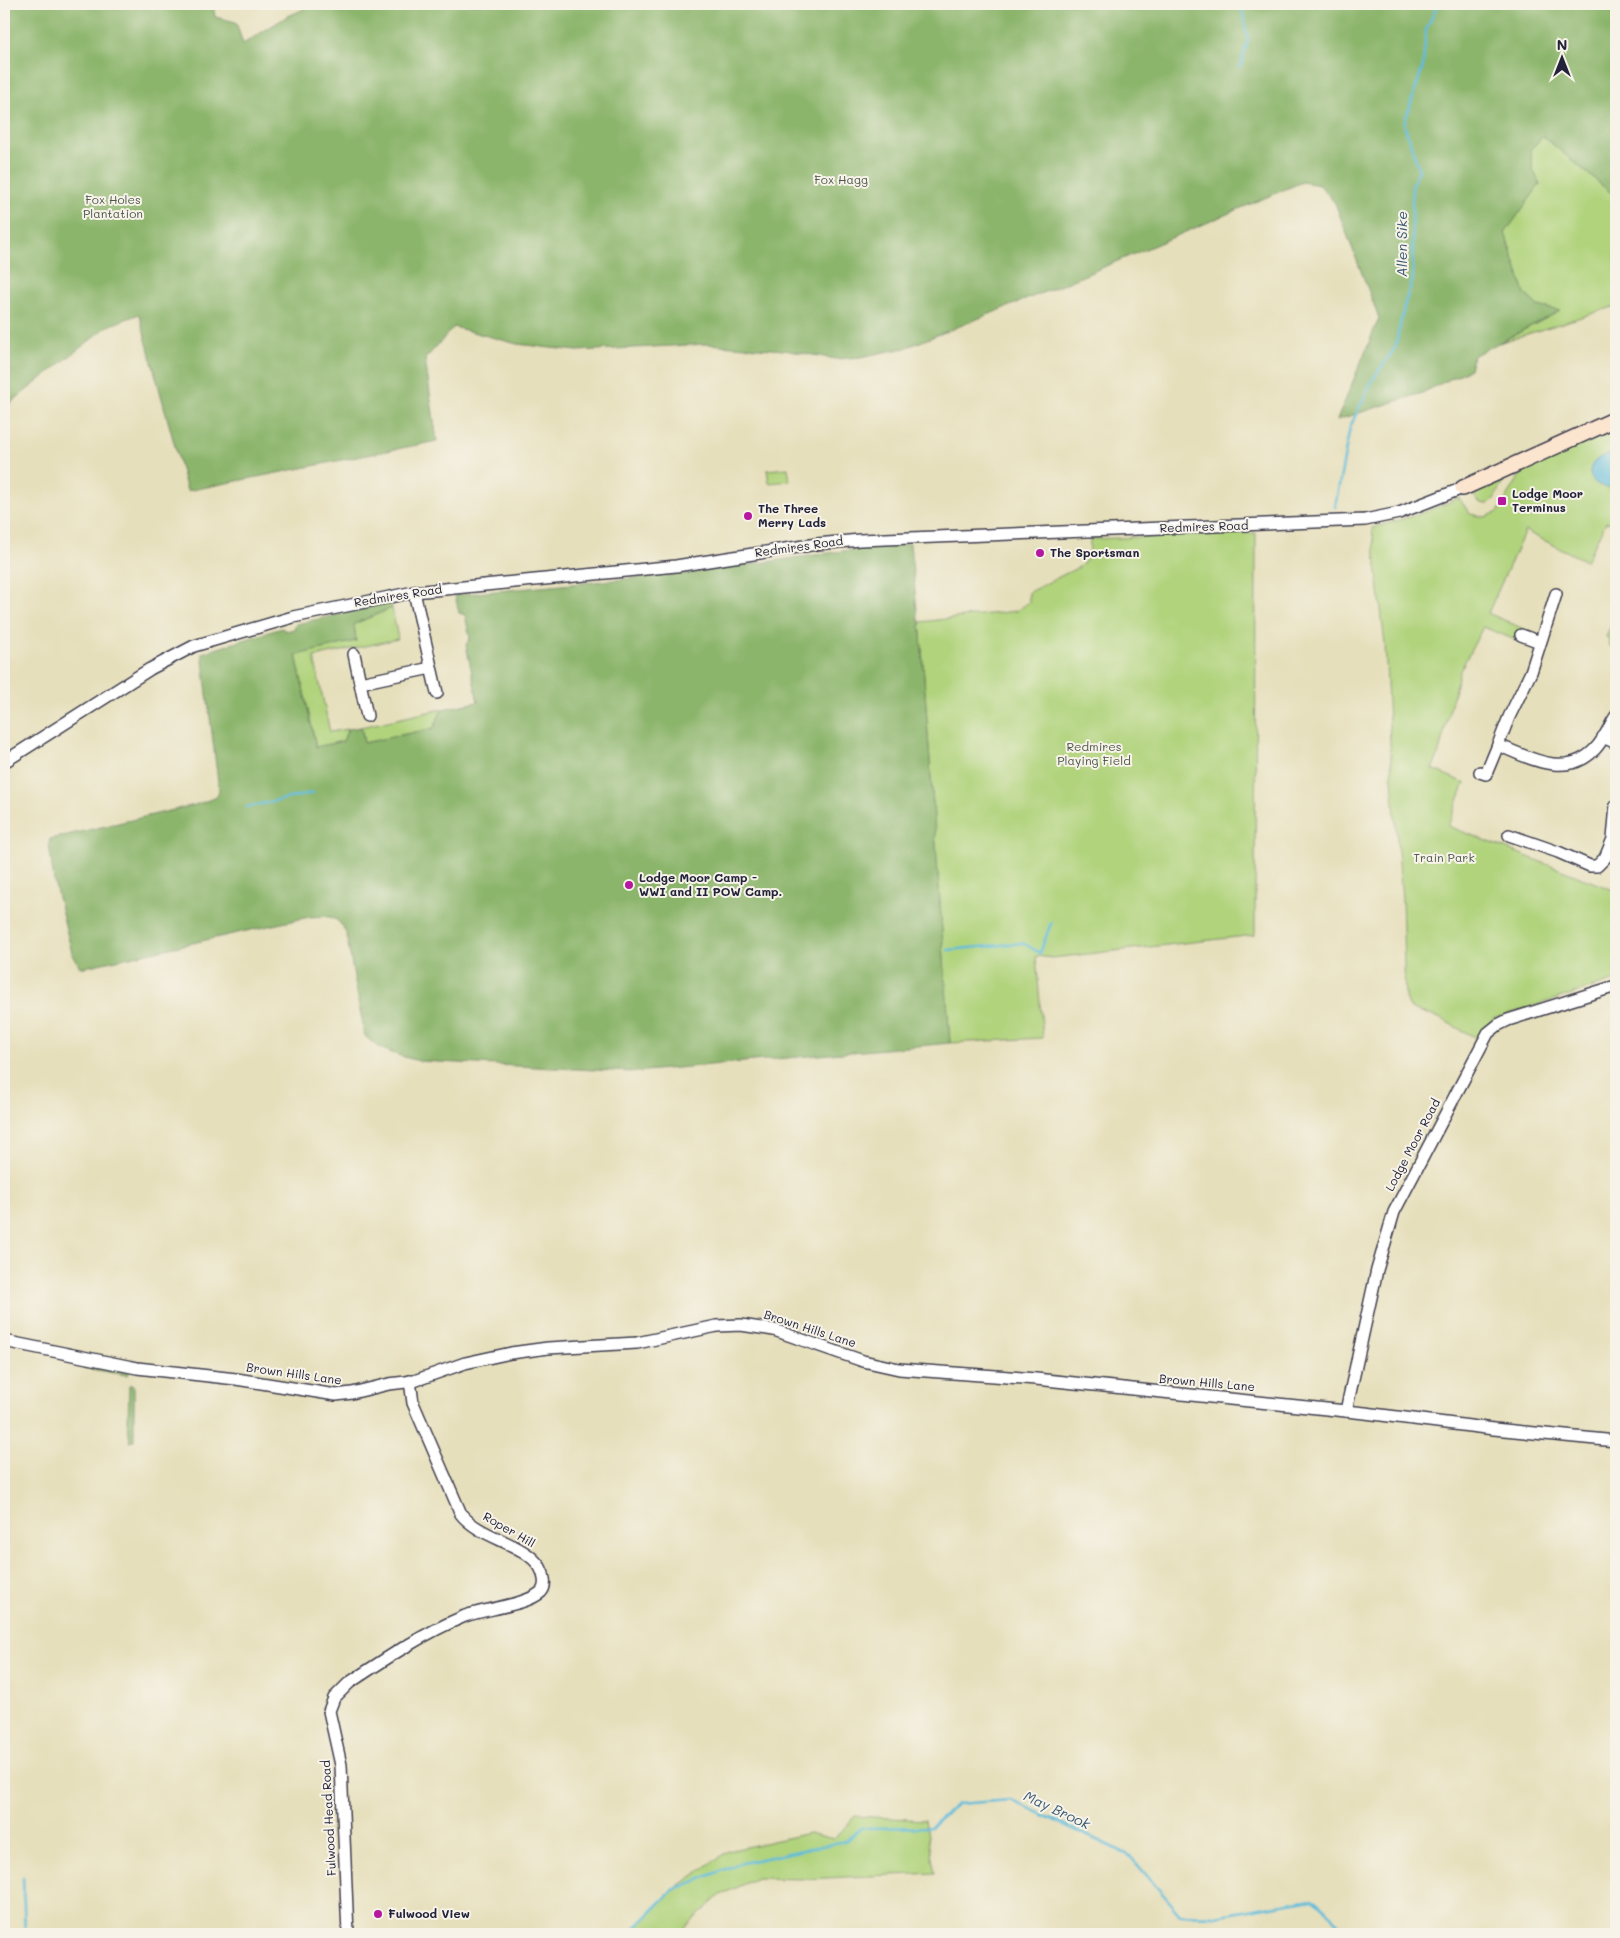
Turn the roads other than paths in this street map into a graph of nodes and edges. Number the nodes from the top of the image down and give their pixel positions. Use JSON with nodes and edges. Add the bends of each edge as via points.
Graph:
{"nodes":[{"id":1,"x":1616,"y":419,"type":"edge"},
{"id":2,"x":1463,"y":488,"type":"joint"},
{"id":3,"x":414,"y":592,"type":"junction"},
{"id":4,"x":1556,"y":594,"type":"dead end"},
{"id":5,"x":1521,"y":635,"type":"dead end"},
{"id":6,"x":1540,"y":642,"type":"junction"},
{"id":7,"x":354,"y":654,"type":"dead end"},
{"id":8,"x":431,"y":668,"type":"junction"},
{"id":9,"x":360,"y":683,"type":"junction"},
{"id":10,"x":437,"y":693,"type":"dead end"},
{"id":11,"x":367,"y":716,"type":"dead end"},
{"id":12,"x":1616,"y":716,"type":"edge"},
{"id":13,"x":1603,"y":737,"type":"junction"},
{"id":14,"x":1616,"y":743,"type":"edge"},
{"id":15,"x":1498,"y":745,"type":"junction"},
{"id":16,"x":4,"y":762,"type":"edge"},
{"id":17,"x":1483,"y":773,"type":"dead end"},
{"id":18,"x":1616,"y":805,"type":"edge"},
{"id":19,"x":1509,"y":835,"type":"dead end"},
{"id":20,"x":1616,"y":986,"type":"edge"},
{"id":21,"x":4,"y":1341,"type":"edge"},
{"id":22,"x":410,"y":1381,"type":"junction"},
{"id":23,"x":1346,"y":1411,"type":"junction"},
{"id":24,"x":1616,"y":1441,"type":"edge"},
{"id":25,"x":331,"y":1702,"type":"joint"},
{"id":26,"x":348,"y":1934,"type":"edge"}],
"edges":[{"from":1,"to":2,"type":"street","name":"Redmires Road"},
{"from":2,"to":3,"type":"street","name":"Redmires Road","via":[[1399,513],[1365,520],[853,540],[676,566]]},
{"from":3,"to":8,"type":"street"},
{"from":3,"to":16,"type":"street","name":"Redmires Road","via":[[294,617],[194,646],[150,669]]},
{"from":4,"to":6,"type":"street"},
{"from":5,"to":6,"type":"street"},
{"from":6,"to":15,"type":"street","via":[[1527,682],[1508,717]]},
{"from":7,"to":9,"type":"street"},
{"from":8,"to":9,"type":"street"},
{"from":8,"to":10,"type":"street"},
{"from":9,"to":11,"type":"street"},
{"from":12,"to":13,"type":"street"},
{"from":13,"to":14,"type":"street"},
{"from":13,"to":15,"type":"street","via":[[1584,758],[1556,766]]},
{"from":15,"to":17,"type":"street"},
{"from":18,"to":19,"type":"street","via":[[1613,839],[1605,858],[1597,866]]},
{"from":20,"to":23,"type":"street","name":"Lodge Moor Road","via":[[1508,1020],[1492,1029],[1483,1042],[1391,1220]]},
{"from":21,"to":22,"type":"street","name":"Brown Hills Lane","via":[[137,1368],[330,1394],[346,1394]]},
{"from":22,"to":23,"type":"street","name":"Brown Hills Lane","via":[[465,1363],[511,1353],[637,1343],[717,1326],[741,1325],[769,1329],[863,1361],[899,1369],[1022,1378]]},
{"from":22,"to":25,"type":"street","name":"Roper Hill","via":[[413,1403],[461,1514],[473,1526],[521,1551],[534,1562],[544,1576],[544,1589],[532,1598],[471,1614],[436,1630],[349,1683]]},
{"from":23,"to":24,"type":"street","name":"Brown Hills Lane"},
{"from":25,"to":26,"type":"street","name":"Fulwood Head Road","via":[[330,1715],[341,1765]]}]}
